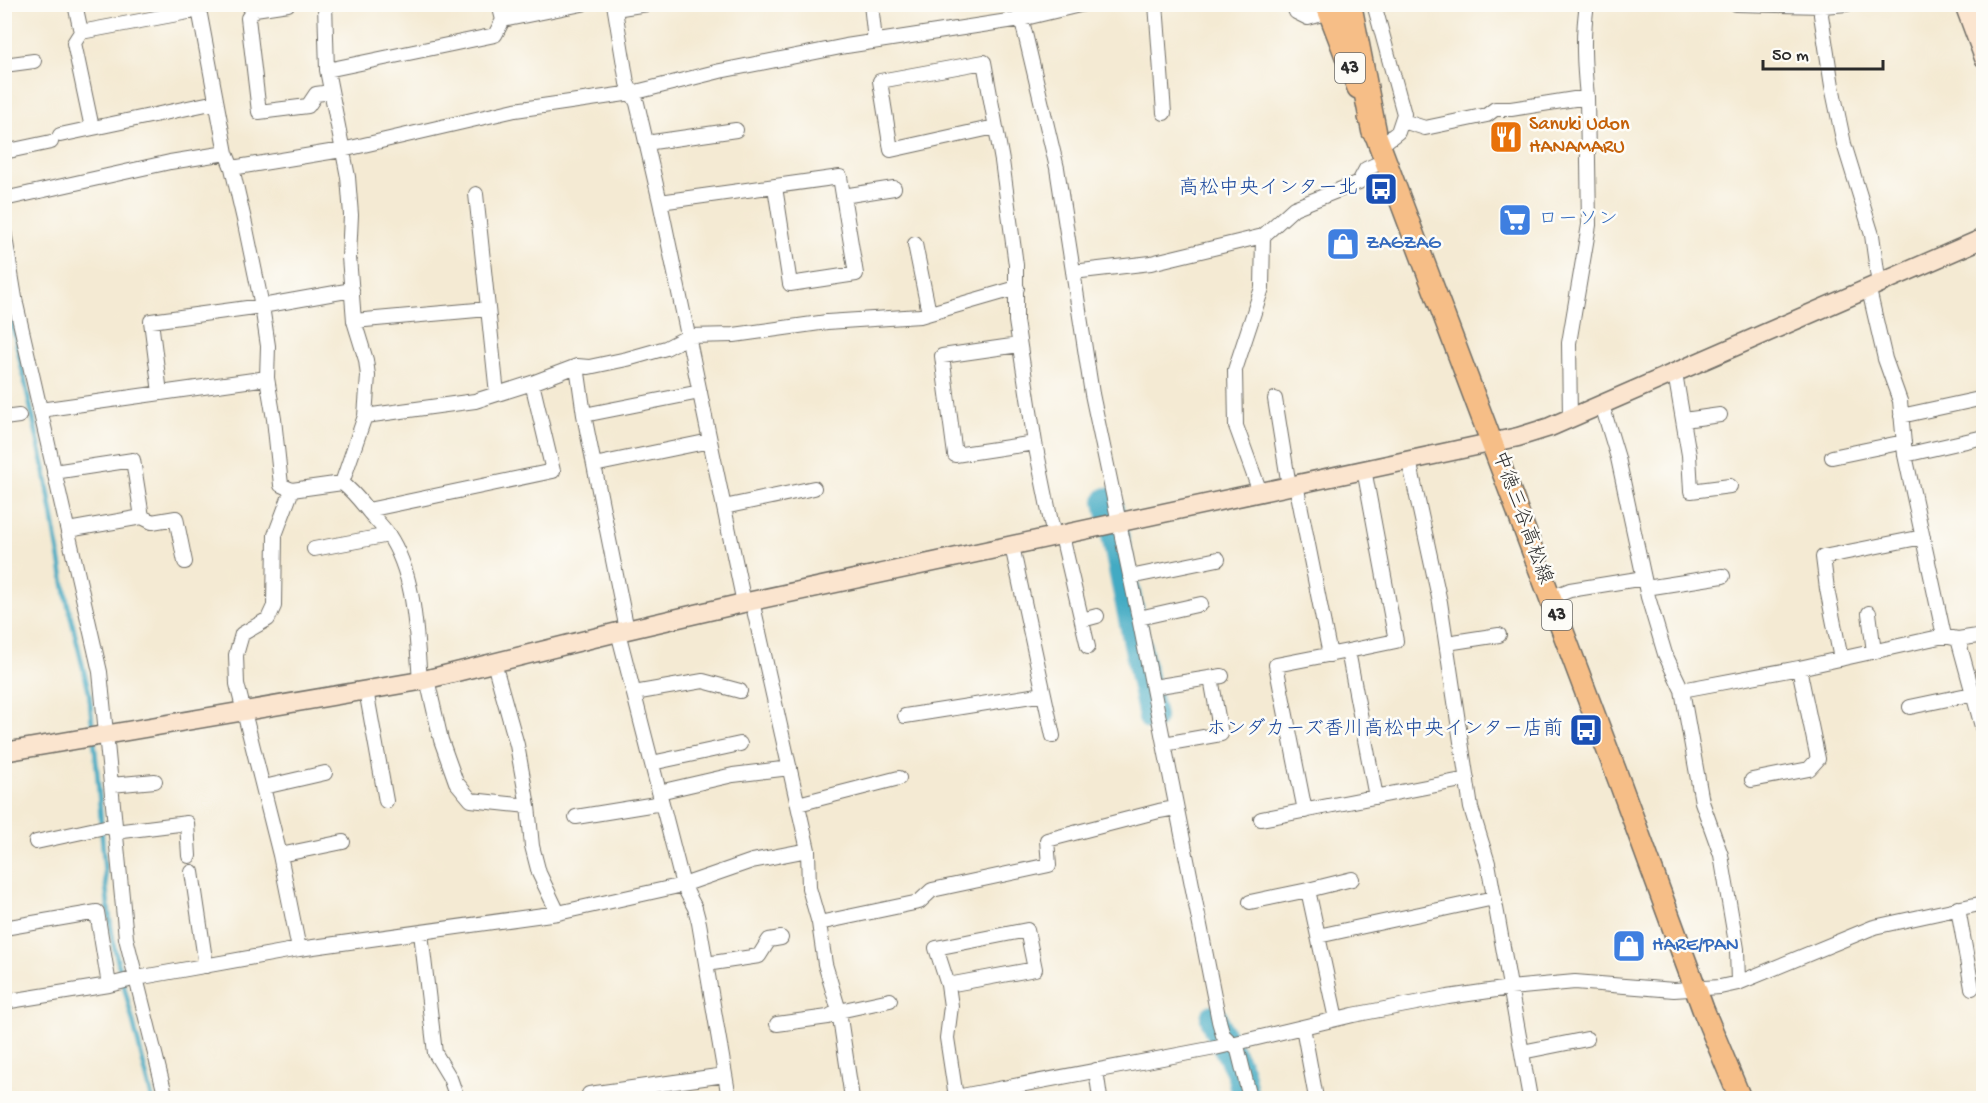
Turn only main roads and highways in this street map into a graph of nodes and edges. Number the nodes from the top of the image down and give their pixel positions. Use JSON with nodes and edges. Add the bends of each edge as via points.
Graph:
{"nodes":[{"id":1,"x":1335,"y":7,"type":"edge"},
{"id":2,"x":1380,"y":146,"type":"joint"},
{"id":3,"x":1740,"y":1098,"type":"edge"}],
"edges":[{"from":1,"to":2,"type":"highway"},
{"from":2,"to":3,"type":"main road","name":"中徳三谷高松線","number":"43"}]}
